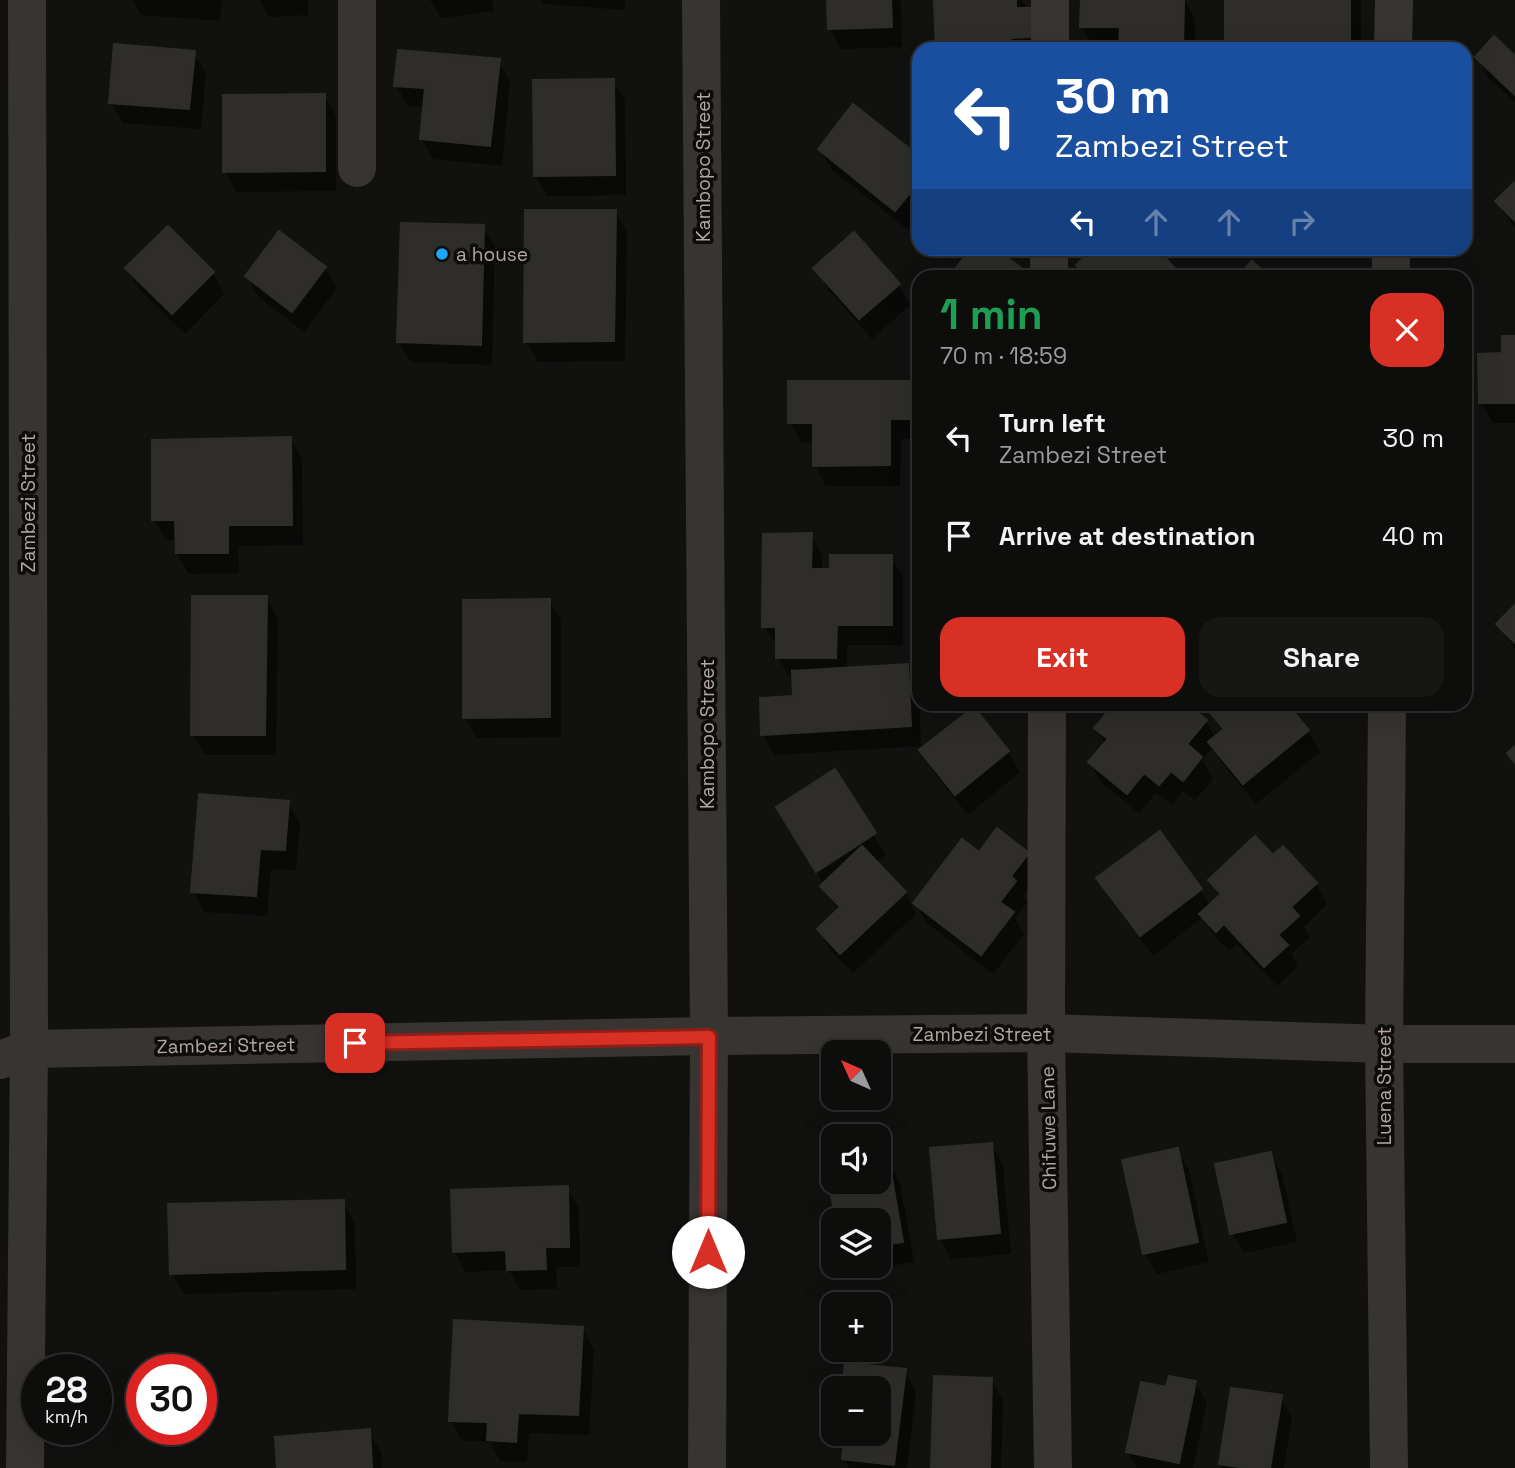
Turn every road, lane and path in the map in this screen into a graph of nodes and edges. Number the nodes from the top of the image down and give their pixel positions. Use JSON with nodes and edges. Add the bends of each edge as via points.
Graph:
{"nodes":[{"id":1,"x":27,"y":0,"type":"edge"},
{"id":2,"x":356,"y":0,"type":"edge"},
{"id":3,"x":701,"y":0,"type":"edge"},
{"id":4,"x":1050,"y":0,"type":"edge"},
{"id":5,"x":1394,"y":0,"type":"edge"},
{"id":6,"x":1050,"y":42,"type":"edge"},
{"id":7,"x":1393,"y":42,"type":"edge"},
{"id":8,"x":357,"y":168,"type":"dead end"},
{"id":9,"x":1048,"y":711,"type":"edge"},
{"id":10,"x":1387,"y":711,"type":"edge"},
{"id":11,"x":1046,"y":1033,"type":"junction"},
{"id":12,"x":709,"y":1037,"type":"junction"},
{"id":13,"x":1384,"y":1044,"type":"junction"},
{"id":14,"x":1515,"y":1044,"type":"edge"},
{"id":15,"x":14,"y":1054,"type":"edge"},
{"id":16,"x":24,"y":1468,"type":"edge"},
{"id":17,"x":707,"y":1468,"type":"edge"},
{"id":18,"x":1053,"y":1468,"type":"edge"},
{"id":19,"x":1389,"y":1468,"type":"edge"}],
"edges":[{"from":1,"to":15,"type":"street","name":"Zambezi Street"},
{"from":2,"to":8,"type":"street"},
{"from":3,"to":12,"type":"street","name":"Kambopo Street"},
{"from":4,"to":6,"type":"street"},
{"from":5,"to":7,"type":"street"},
{"from":9,"to":11,"type":"street","name":"Chifuwe Lane"},
{"from":10,"to":13,"type":"street","name":"Luena Street"},
{"from":11,"to":12,"type":"street","name":"Zambezi Street"},
{"from":11,"to":13,"type":"street","name":"Zambezi Street"},
{"from":11,"to":18,"type":"street","name":"Chifuwe Lane"},
{"from":12,"to":15,"type":"street","name":"Zambezi Street"},
{"from":12,"to":17,"type":"street","name":"Kambopo Street"},
{"from":13,"to":14,"type":"street","name":"Zambezi Street"},
{"from":13,"to":19,"type":"street","name":"Luena Street"},
{"from":15,"to":16,"type":"street","name":"Zambezi Street"}]}
